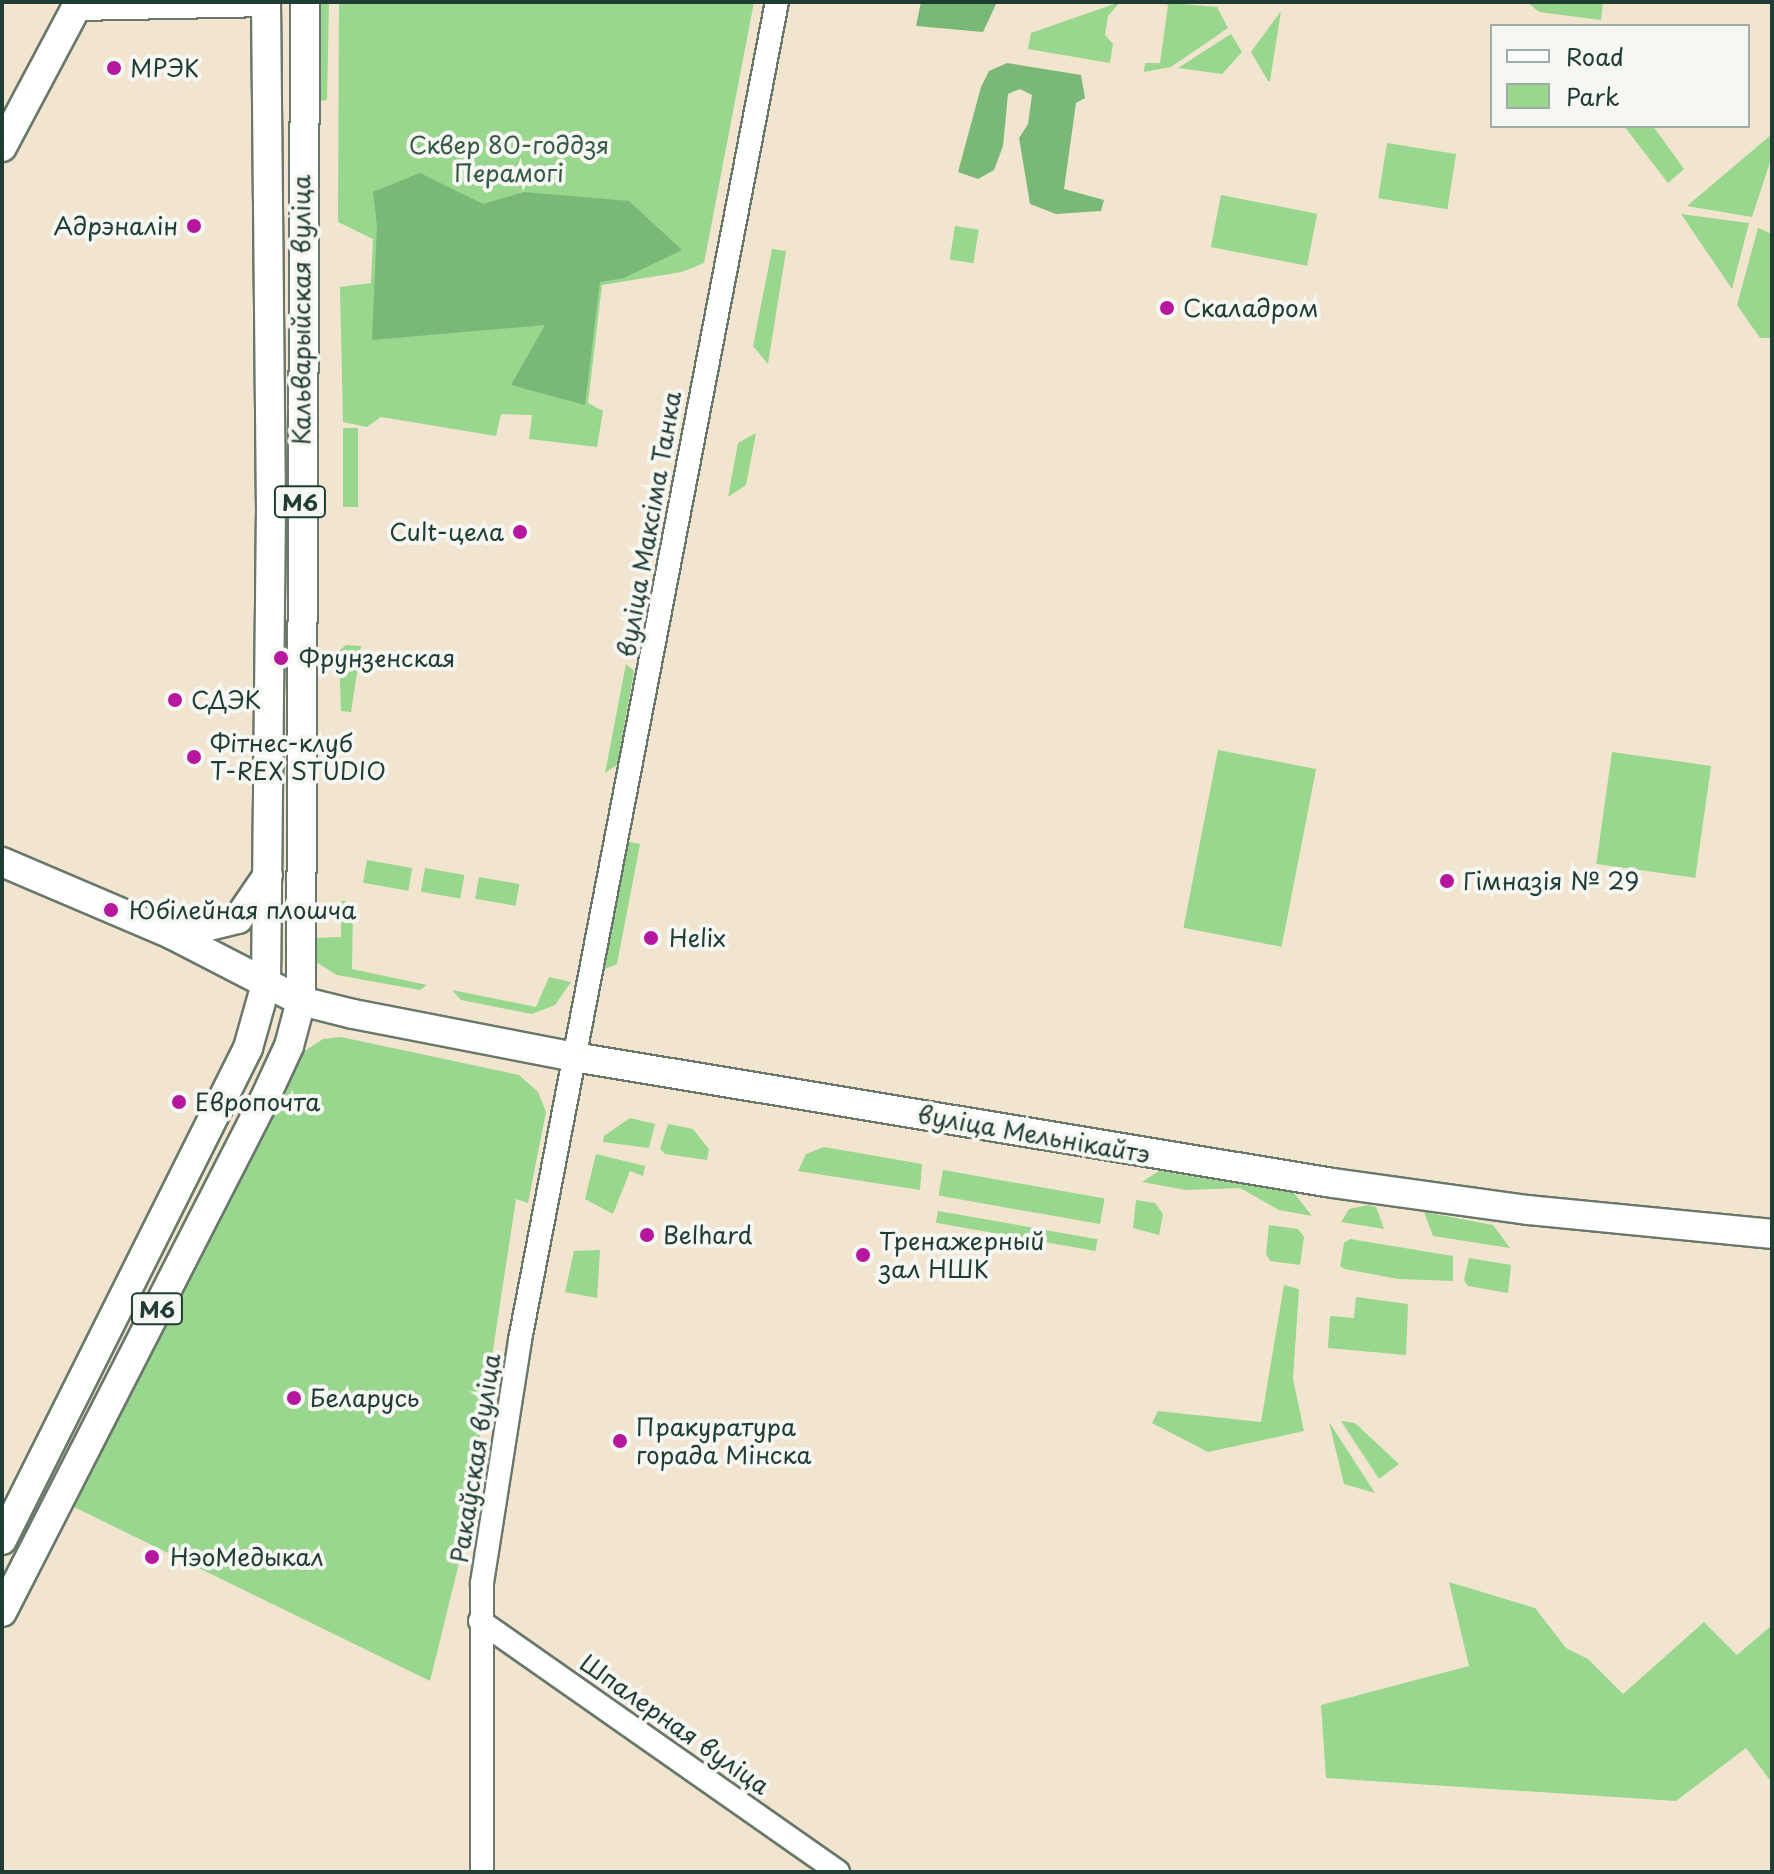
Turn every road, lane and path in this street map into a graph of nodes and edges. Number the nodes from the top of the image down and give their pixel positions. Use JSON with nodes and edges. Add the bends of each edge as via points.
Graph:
{"nodes":[{"id":1,"x":264,"y":2,"type":"edge"},
{"id":2,"x":305,"y":2,"type":"edge"},
{"id":3,"x":76,"y":4,"type":"edge"},
{"id":4,"x":776,"y":12,"type":"edge"},
{"id":5,"x":2,"y":147,"type":"edge"},
{"id":6,"x":2,"y":862,"type":"edge"},
{"id":7,"x":270,"y":870,"type":"junction"},
{"id":8,"x":173,"y":935,"type":"junction"},
{"id":9,"x":266,"y":984,"type":"junction"},
{"id":10,"x":301,"y":1001,"type":"junction"},
{"id":11,"x":353,"y":1014,"type":"junction"},
{"id":12,"x":289,"y":1046,"type":"junction"},
{"id":13,"x":574,"y":1057,"type":"junction"},
{"id":14,"x":1772,"y":1234,"type":"edge"},
{"id":15,"x":2,"y":1540,"type":"edge"},
{"id":16,"x":2,"y":1612,"type":"edge"},
{"id":17,"x":480,"y":1621,"type":"junction"},
{"id":18,"x":482,"y":1872,"type":"edge"},
{"id":19,"x":838,"y":1872,"type":"edge"}],
"edges":[{"from":1,"to":3,"type":"main road"},
{"from":1,"to":7,"type":"main road","name":"Кальварыйская вуліца","number":"М6"},
{"from":2,"to":10,"type":"main road","name":"Кальварыйская вуліца","number":"М6"},
{"from":3,"to":5,"type":"main road"},
{"from":4,"to":13,"type":"street","name":"вуліца Максіма Танка","via":[[747,137]]},
{"from":6,"to":8,"type":"main road","name":"вуліца Мельнікайтэ"},
{"from":7,"to":8,"type":"main road","via":[[238,919]]},
{"from":7,"to":9,"type":"main road","name":"Кальварыйская вуліца","number":"М6"},
{"from":8,"to":9,"type":"main road","name":"вуліца Мельнікайтэ"},
{"from":9,"to":10,"type":"main road","name":"вуліца Мельнікайтэ"},
{"from":9,"to":15,"type":"main road","number":"М6","via":[[248,1048]]},
{"from":10,"to":11,"type":"main road","name":"вуліца Мельнікайтэ"},
{"from":10,"to":12,"type":"main road","number":"М6"},
{"from":11,"to":12,"type":"main road","via":[[314,1023]]},
{"from":11,"to":13,"type":"main road","name":"вуліца Мельнікайтэ"},
{"from":12,"to":16,"type":"main road","number":"М6"},
{"from":13,"to":14,"type":"main road","name":"вуліца Мельнікайтэ","via":[[1361,1187]]},
{"from":13,"to":17,"type":"street","name":"Ракаўская вуліца","via":[[520,1340]]},
{"from":17,"to":18,"type":"street","name":"Ракаўская вуліца","via":[[486,1767]]},
{"from":17,"to":19,"type":"street","name":"Шпалерная вуліца"}]}
